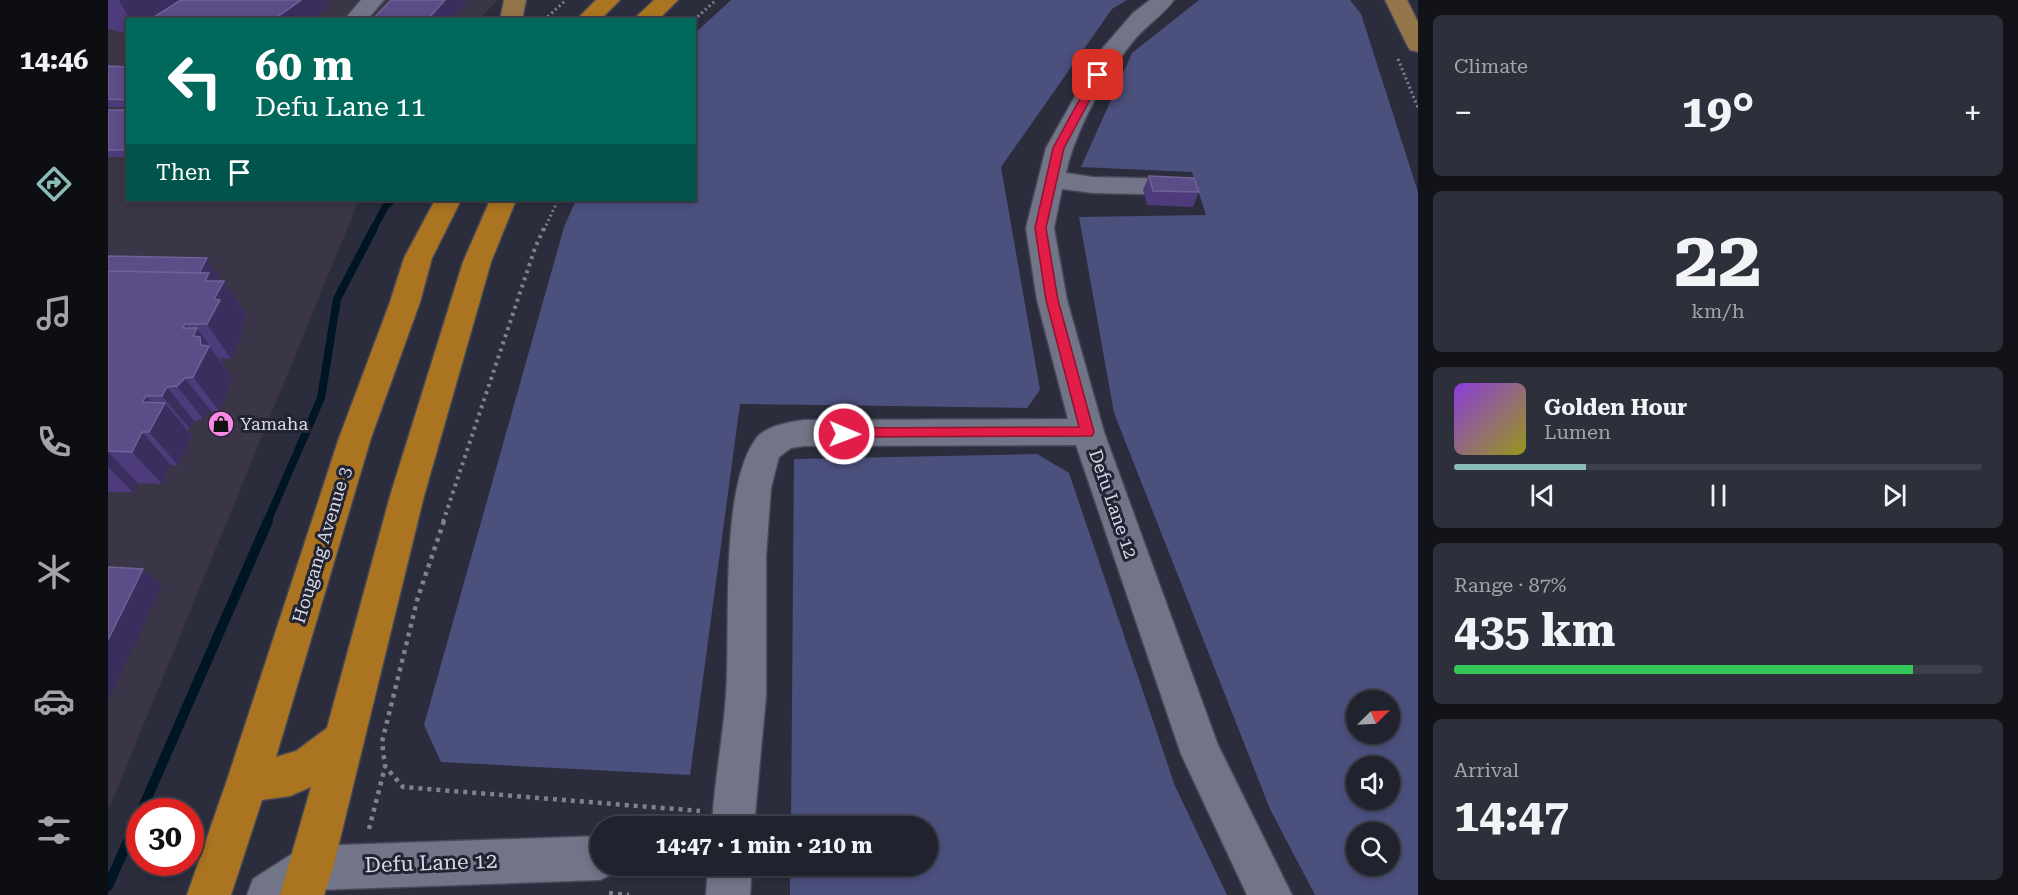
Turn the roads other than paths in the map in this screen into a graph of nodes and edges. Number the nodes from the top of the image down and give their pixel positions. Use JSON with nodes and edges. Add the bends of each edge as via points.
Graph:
{"nodes":[{"id":1,"x":373,"y":0,"type":"edge"},
{"id":2,"x":529,"y":0,"type":"edge"},
{"id":3,"x":609,"y":0,"type":"edge"},
{"id":4,"x":667,"y":0,"type":"edge"},
{"id":5,"x":1163,"y":0,"type":"edge"},
{"id":6,"x":1396,"y":0,"type":"edge"},
{"id":7,"x":512,"y":11,"type":"edge"},
{"id":8,"x":357,"y":18,"type":"edge"},
{"id":9,"x":589,"y":18,"type":"edge"},
{"id":10,"x":646,"y":18,"type":"edge"},
{"id":11,"x":1418,"y":45,"type":"edge"},
{"id":12,"x":1051,"y":179,"type":"junction"},
{"id":13,"x":1180,"y":187,"type":"edge"},
{"id":14,"x":447,"y":201,"type":"edge"},
{"id":15,"x":502,"y":201,"type":"edge"},
{"id":16,"x":1088,"y":432,"type":"junction"},
{"id":17,"x":344,"y":740,"type":"junction"},
{"id":18,"x":249,"y":780,"type":"junction"},
{"id":19,"x":733,"y":816,"type":"edge"},
{"id":20,"x":590,"y":859,"type":"edge"},
{"id":21,"x":729,"y":876,"type":"edge"},
{"id":22,"x":307,"y":881,"type":"edge"},
{"id":23,"x":209,"y":895,"type":"edge"},
{"id":24,"x":269,"y":895,"type":"edge"},
{"id":25,"x":728,"y":895,"type":"edge"},
{"id":26,"x":1270,"y":895,"type":"edge"}],
"edges":[{"from":1,"to":8,"type":"street"},
{"from":2,"to":7,"type":"street"},
{"from":3,"to":9,"type":"highway"},
{"from":4,"to":10,"type":"highway"},
{"from":5,"to":12,"type":"street","via":[[1141,18],[1109,55],[1059,148]]},
{"from":6,"to":11,"type":"main road"},
{"from":12,"to":13,"type":"street","via":[[1093,185]]},
{"from":12,"to":16,"type":"street","via":[[1040,228],[1052,300]]},
{"from":14,"to":18,"type":"highway","name":"Hougang Avenue 3","via":[[418,258],[355,438]]},
{"from":15,"to":17,"type":"highway","via":[[477,262],[406,496]]},
{"from":16,"to":19,"type":"street","name":"Defu Lane 12","via":[[804,433],[789,435],[766,448],[756,476],[748,536],[747,678]]},
{"from":16,"to":26,"type":"street","name":"Defu Lane 12","via":[[1201,754]]},
{"from":17,"to":18,"type":"highway","via":[[297,774]]},
{"from":17,"to":22,"type":"highway"},
{"from":18,"to":23,"type":"highway","name":"Hougang Avenue 3"},
{"from":20,"to":22,"type":"street","name":"Defu Lane 12"},
{"from":21,"to":25,"type":"street"},
{"from":22,"to":24,"type":"street"}]}
